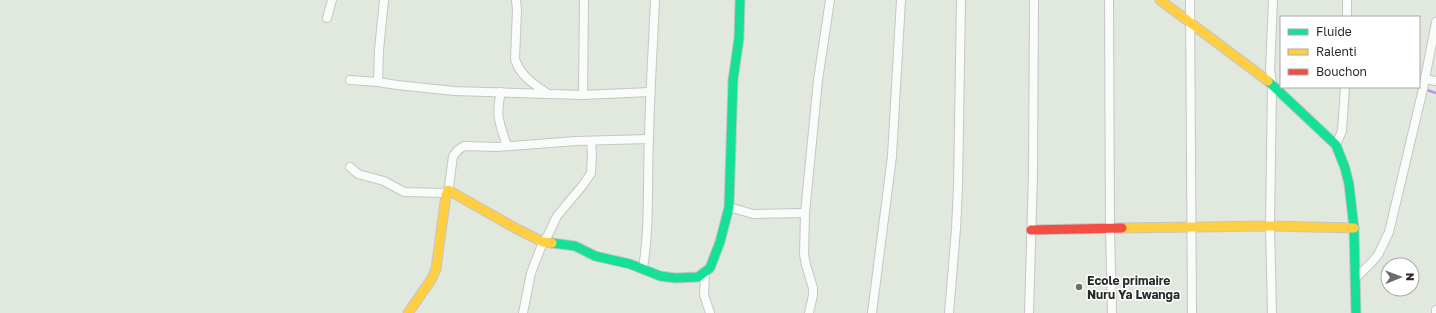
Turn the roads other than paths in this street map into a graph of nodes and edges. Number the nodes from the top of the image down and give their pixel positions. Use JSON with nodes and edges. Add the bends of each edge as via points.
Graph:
{"nodes":[{"id":1,"x":332,"y":0,"type":"edge"},
{"id":2,"x":384,"y":0,"type":"edge"},
{"id":3,"x":516,"y":0,"type":"edge"},
{"id":4,"x":584,"y":0,"type":"edge"},
{"id":5,"x":655,"y":0,"type":"edge"},
{"id":6,"x":740,"y":0,"type":"edge"},
{"id":7,"x":830,"y":0,"type":"edge"},
{"id":8,"x":901,"y":0,"type":"edge"},
{"id":9,"x":961,"y":0,"type":"edge"},
{"id":10,"x":1034,"y":0,"type":"edge"},
{"id":11,"x":1109,"y":0,"type":"edge"},
{"id":12,"x":1160,"y":0,"type":"edge"},
{"id":13,"x":1190,"y":0,"type":"edge"},
{"id":14,"x":1273,"y":0,"type":"edge"},
{"id":15,"x":1347,"y":0,"type":"edge"},
{"id":16,"x":1347,"y":16,"type":"edge"},
{"id":17,"x":327,"y":18,"type":"dead end"},
{"id":18,"x":1436,"y":22,"type":"edge"},
{"id":19,"x":1190,"y":23,"type":"junction"},
{"id":20,"x":1435,"y":31,"type":"edge"},
{"id":21,"x":1425,"y":79,"type":"junction"},
{"id":22,"x":350,"y":80,"type":"dead end"},
{"id":23,"x":1436,"y":81,"type":"edge"},
{"id":24,"x":378,"y":82,"type":"junction"},
{"id":25,"x":1272,"y":84,"type":"junction"},
{"id":26,"x":1345,"y":88,"type":"edge"},
{"id":27,"x":501,"y":92,"type":"junction"},
{"id":28,"x":650,"y":92,"type":"junction"},
{"id":29,"x":548,"y":94,"type":"junction"},
{"id":30,"x":583,"y":95,"type":"junction"},
{"id":31,"x":648,"y":139,"type":"junction"},
{"id":32,"x":591,"y":141,"type":"junction"},
{"id":33,"x":1336,"y":145,"type":"junction"},
{"id":34,"x":507,"y":146,"type":"junction"},
{"id":35,"x":350,"y":167,"type":"dead end"},
{"id":36,"x":448,"y":190,"type":"junction"},
{"id":37,"x":729,"y":207,"type":"junction"},
{"id":38,"x":805,"y":213,"type":"junction"},
{"id":39,"x":1270,"y":226,"type":"junction"},
{"id":40,"x":1192,"y":227,"type":"junction"},
{"id":41,"x":1354,"y":228,"type":"junction"},
{"id":42,"x":1031,"y":230,"type":"junction"},
{"id":43,"x":1110,"y":230,"type":"junction"},
{"id":44,"x":543,"y":242,"type":"junction"},
{"id":45,"x":643,"y":268,"type":"junction"},
{"id":46,"x":705,"y":273,"type":"junction"},
{"id":47,"x":1356,"y":278,"type":"junction"},
{"id":48,"x":1436,"y":310,"type":"edge"},
{"id":49,"x":408,"y":313,"type":"edge"},
{"id":50,"x":523,"y":313,"type":"edge"},
{"id":51,"x":710,"y":313,"type":"edge"},
{"id":52,"x":809,"y":313,"type":"edge"},
{"id":53,"x":872,"y":313,"type":"edge"},
{"id":54,"x":949,"y":313,"type":"edge"},
{"id":55,"x":1029,"y":313,"type":"edge"},
{"id":56,"x":1112,"y":313,"type":"edge"},
{"id":57,"x":1192,"y":313,"type":"edge"},
{"id":58,"x":1272,"y":313,"type":"edge"},
{"id":59,"x":1356,"y":313,"type":"edge"},
{"id":60,"x":1436,"y":313,"type":"edge"}],
"edges":[{"from":1,"to":17,"type":"street"},
{"from":2,"to":24,"type":"street"},
{"from":3,"to":29,"type":"street","via":[[517,68]]},
{"from":4,"to":30,"type":"street"},
{"from":5,"to":28,"type":"street"},
{"from":6,"to":37,"type":"street","via":[[739,38],[733,87]]},
{"from":7,"to":38,"type":"street","via":[[818,80]]},
{"from":8,"to":53,"type":"street","via":[[892,156]]},
{"from":9,"to":54,"type":"street","via":[[958,187]]},
{"from":10,"to":42,"type":"street","via":[[1035,85]]},
{"from":11,"to":43,"type":"street"},
{"from":12,"to":19,"type":"street"},
{"from":13,"to":19,"type":"street"},
{"from":14,"to":25,"type":"street","via":[[1270,70]]},
{"from":15,"to":16,"type":"street"},
{"from":18,"to":20,"type":"street"},
{"from":19,"to":25,"type":"street"},
{"from":19,"to":40,"type":"street"},
{"from":20,"to":21,"type":"street"},
{"from":21,"to":23,"type":"street"},
{"from":21,"to":47,"type":"street","via":[[1389,232],[1378,255]]},
{"from":22,"to":24,"type":"street"},
{"from":24,"to":27,"type":"street","via":[[441,90]]},
{"from":25,"to":33,"type":"street"},
{"from":25,"to":39,"type":"street"},
{"from":26,"to":33,"type":"street","via":[[1342,130]]},
{"from":27,"to":29,"type":"street"},
{"from":27,"to":34,"type":"street","via":[[498,117]]},
{"from":28,"to":30,"type":"street"},
{"from":28,"to":31,"type":"street"},
{"from":29,"to":30,"type":"street"},
{"from":31,"to":32,"type":"street"},
{"from":31,"to":45,"type":"street","via":[[648,219]]},
{"from":32,"to":34,"type":"street"},
{"from":32,"to":44,"type":"street","via":[[591,173],[557,216]]},
{"from":33,"to":41,"type":"street","via":[[1349,184]]},
{"from":34,"to":36,"type":"street","via":[[461,147],[452,160]]},
{"from":35,"to":36,"type":"street","via":[[358,174],[384,181],[404,192],[444,193]]},
{"from":36,"to":44,"type":"street"},
{"from":36,"to":49,"type":"street","via":[[436,269]]},
{"from":37,"to":38,"type":"street","via":[[753,214]]},
{"from":37,"to":46,"type":"street","via":[[715,257]]},
{"from":38,"to":52,"type":"street","via":[[805,260],[813,288]]},
{"from":39,"to":40,"type":"street"},
{"from":39,"to":41,"type":"street"},
{"from":39,"to":58,"type":"street"},
{"from":40,"to":43,"type":"street"},
{"from":40,"to":57,"type":"street"},
{"from":41,"to":47,"type":"street"},
{"from":42,"to":43,"type":"street"},
{"from":42,"to":55,"type":"street"},
{"from":43,"to":56,"type":"street"},
{"from":44,"to":45,"type":"street","via":[[576,246],[595,256]]},
{"from":44,"to":50,"type":"street","via":[[531,273]]},
{"from":45,"to":46,"type":"street","via":[[660,276],[675,278],[698,277]]},
{"from":46,"to":51,"type":"street","via":[[704,295]]},
{"from":47,"to":59,"type":"street"},
{"from":48,"to":60,"type":"street"}]}
